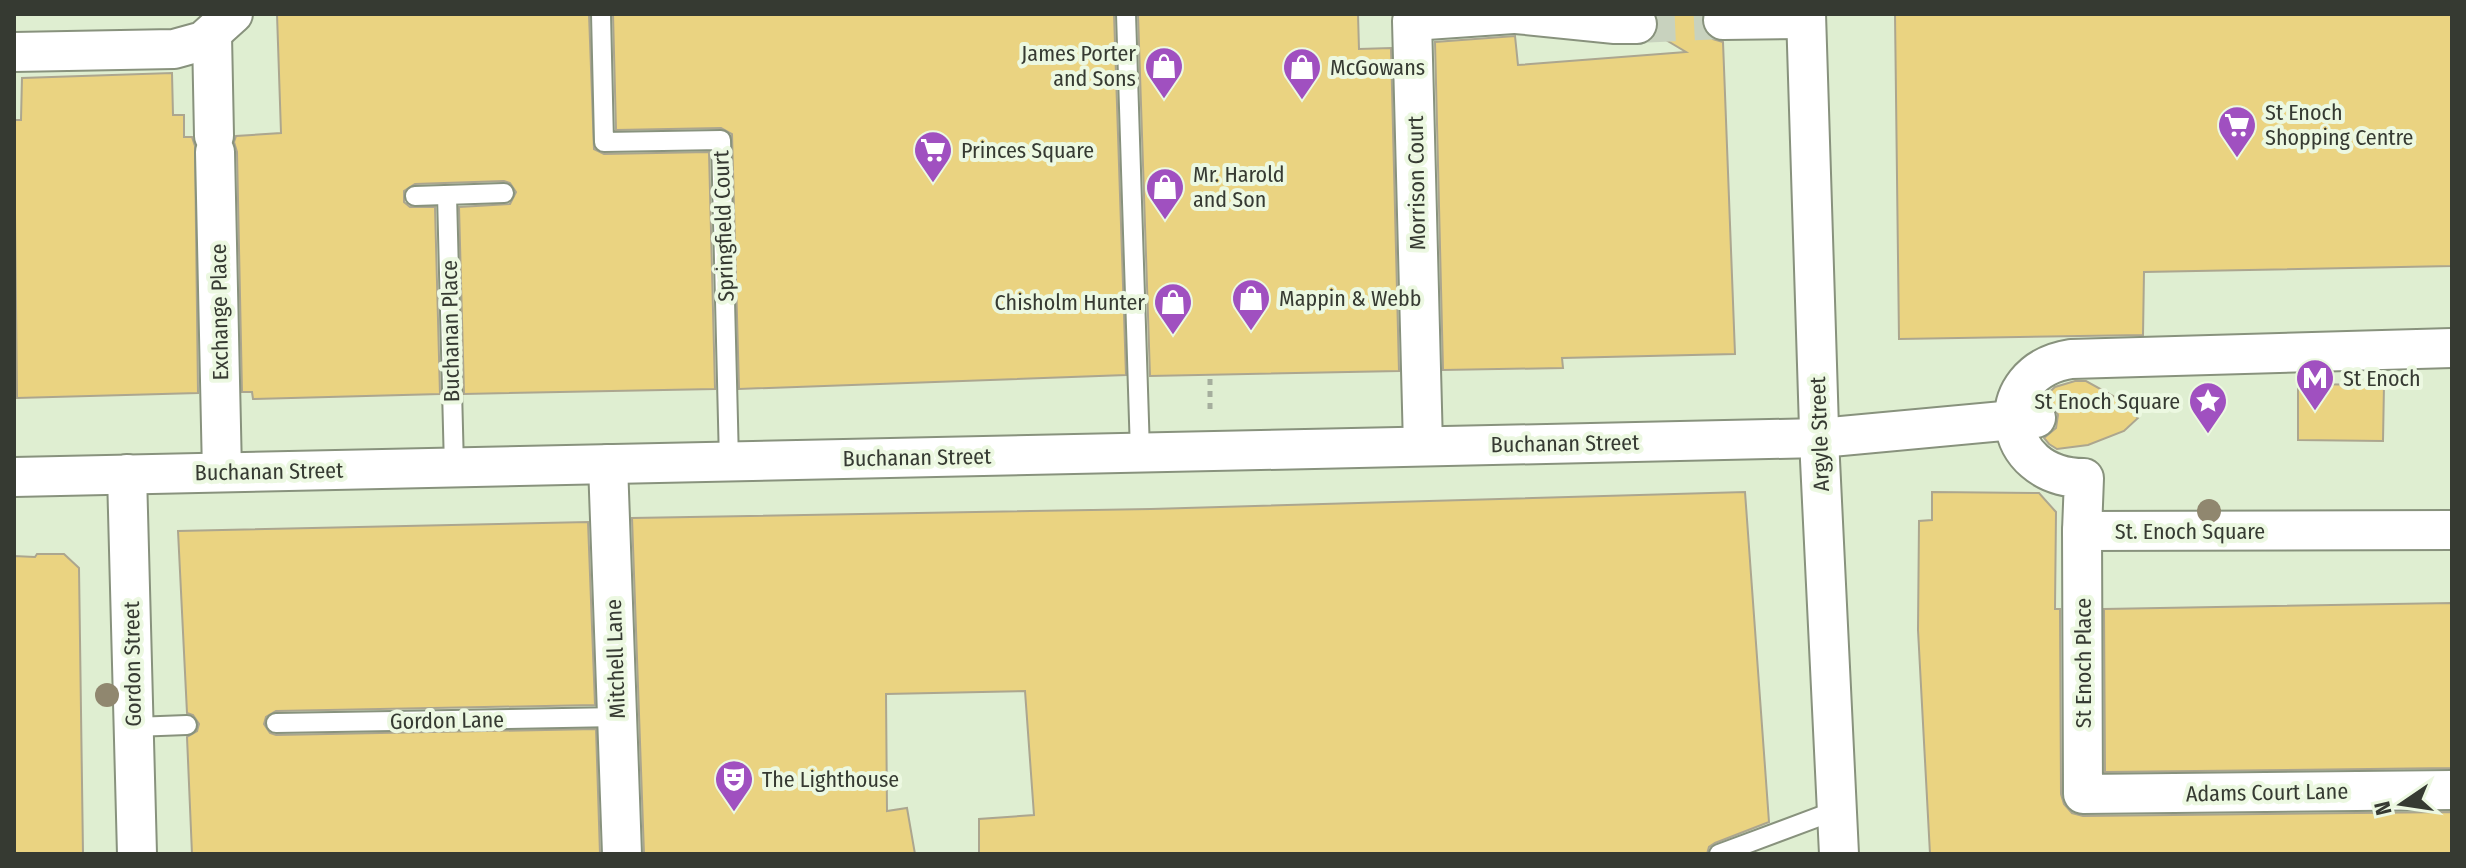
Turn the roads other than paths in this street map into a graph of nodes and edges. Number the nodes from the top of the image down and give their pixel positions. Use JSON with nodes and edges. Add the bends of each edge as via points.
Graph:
{"nodes":[{"id":1,"x":601,"y":14,"type":"edge"},
{"id":2,"x":1126,"y":14,"type":"edge"},
{"id":3,"x":1514,"y":14,"type":"edge"},
{"id":4,"x":1806,"y":16,"type":"edge"},
{"id":5,"x":1723,"y":20,"type":"dead end"},
{"id":6,"x":223,"y":24,"type":"edge"},
{"id":7,"x":1637,"y":24,"type":"tunnel mouth"},
{"id":8,"x":14,"y":52,"type":"edge"},
{"id":9,"x":504,"y":193,"type":"dead end"},
{"id":10,"x":447,"y":195,"type":"junction"},
{"id":11,"x":415,"y":196,"type":"dead end"},
{"id":12,"x":2452,"y":348,"type":"edge"},
{"id":13,"x":2025,"y":419,"type":"junction"},
{"id":14,"x":1820,"y":438,"type":"junction"},
{"id":15,"x":1423,"y":446,"type":"junction"},
{"id":16,"x":1140,"y":452,"type":"junction"},
{"id":17,"x":729,"y":461,"type":"junction"},
{"id":18,"x":608,"y":464,"type":"junction"},
{"id":19,"x":454,"y":467,"type":"junction"},
{"id":20,"x":222,"y":472,"type":"junction"},
{"id":21,"x":127,"y":474,"type":"junction"},
{"id":22,"x":14,"y":477,"type":"edge"},
{"id":23,"x":2452,"y":530,"type":"edge"},
{"id":24,"x":2082,"y":531,"type":"junction"},
{"id":25,"x":618,"y":717,"type":"junction"},
{"id":26,"x":276,"y":723,"type":"dead end"},
{"id":27,"x":187,"y":725,"type":"dead end"},
{"id":28,"x":134,"y":727,"type":"junction"},
{"id":29,"x":2452,"y":790,"type":"edge"},
{"id":30,"x":2083,"y":794,"type":"joint"},
{"id":31,"x":1837,"y":810,"type":"junction"},
{"id":32,"x":137,"y":854,"type":"edge"},
{"id":33,"x":622,"y":854,"type":"edge"},
{"id":34,"x":1719,"y":854,"type":"edge"},
{"id":35,"x":1839,"y":854,"type":"edge"}],
"edges":[{"from":1,"to":17,"type":"lane","name":"Springfield Court","via":[[604,142],[721,140]]},
{"from":2,"to":16,"type":"lane"},
{"from":3,"to":7,"type":"street","name":"Morrison Court"},
{"from":3,"to":15,"type":"street","name":"Morrison Court","via":[[1412,21]]},
{"from":4,"to":5,"type":"street"},
{"from":4,"to":14,"type":"street","name":"Argyle Street"},
{"from":6,"to":8,"type":"street","via":[[193,45],[174,49]]},
{"from":6,"to":20,"type":"street","name":"Exchange Place","via":[[215,144]]},
{"from":9,"to":10,"type":"lane"},
{"from":10,"to":11,"type":"lane"},
{"from":10,"to":19,"type":"lane","name":"Buchanan Place"},
{"from":12,"to":13,"type":"street","via":[[2052,362],[2023,385]]},
{"from":13,"to":14,"type":"street"},
{"from":13,"to":24,"type":"street","name":"St. Enoch Square","via":[[2023,451],[2053,473],[2084,478]]},
{"from":14,"to":15,"type":"street","name":"Buchanan Street"},
{"from":14,"to":31,"type":"street","name":"Argyle Street"},
{"from":15,"to":16,"type":"street","name":"Buchanan Street"},
{"from":16,"to":17,"type":"street","name":"Buchanan Street"},
{"from":17,"to":18,"type":"street","name":"Buchanan Street"},
{"from":18,"to":19,"type":"street","name":"Buchanan Street"},
{"from":18,"to":25,"type":"street","name":"Mitchell Lane"},
{"from":19,"to":20,"type":"street","name":"Buchanan Street"},
{"from":20,"to":21,"type":"street","name":"Buchanan Street"},
{"from":21,"to":22,"type":"street","name":"Buchanan Street"},
{"from":21,"to":28,"type":"street","name":"Gordon Street"},
{"from":23,"to":24,"type":"street","name":"St. Enoch Square"},
{"from":24,"to":30,"type":"street","name":"St Enoch Place"},
{"from":25,"to":26,"type":"lane","name":"Gordon Lane"},
{"from":25,"to":33,"type":"street","name":"Mitchell Lane"},
{"from":27,"to":28,"type":"lane"},
{"from":28,"to":32,"type":"street","name":"Gordon Street"},
{"from":29,"to":30,"type":"street","name":"Adams Court Lane"},
{"from":31,"to":34,"type":"lane"},
{"from":31,"to":35,"type":"street","name":"Argyle Street"}]}
